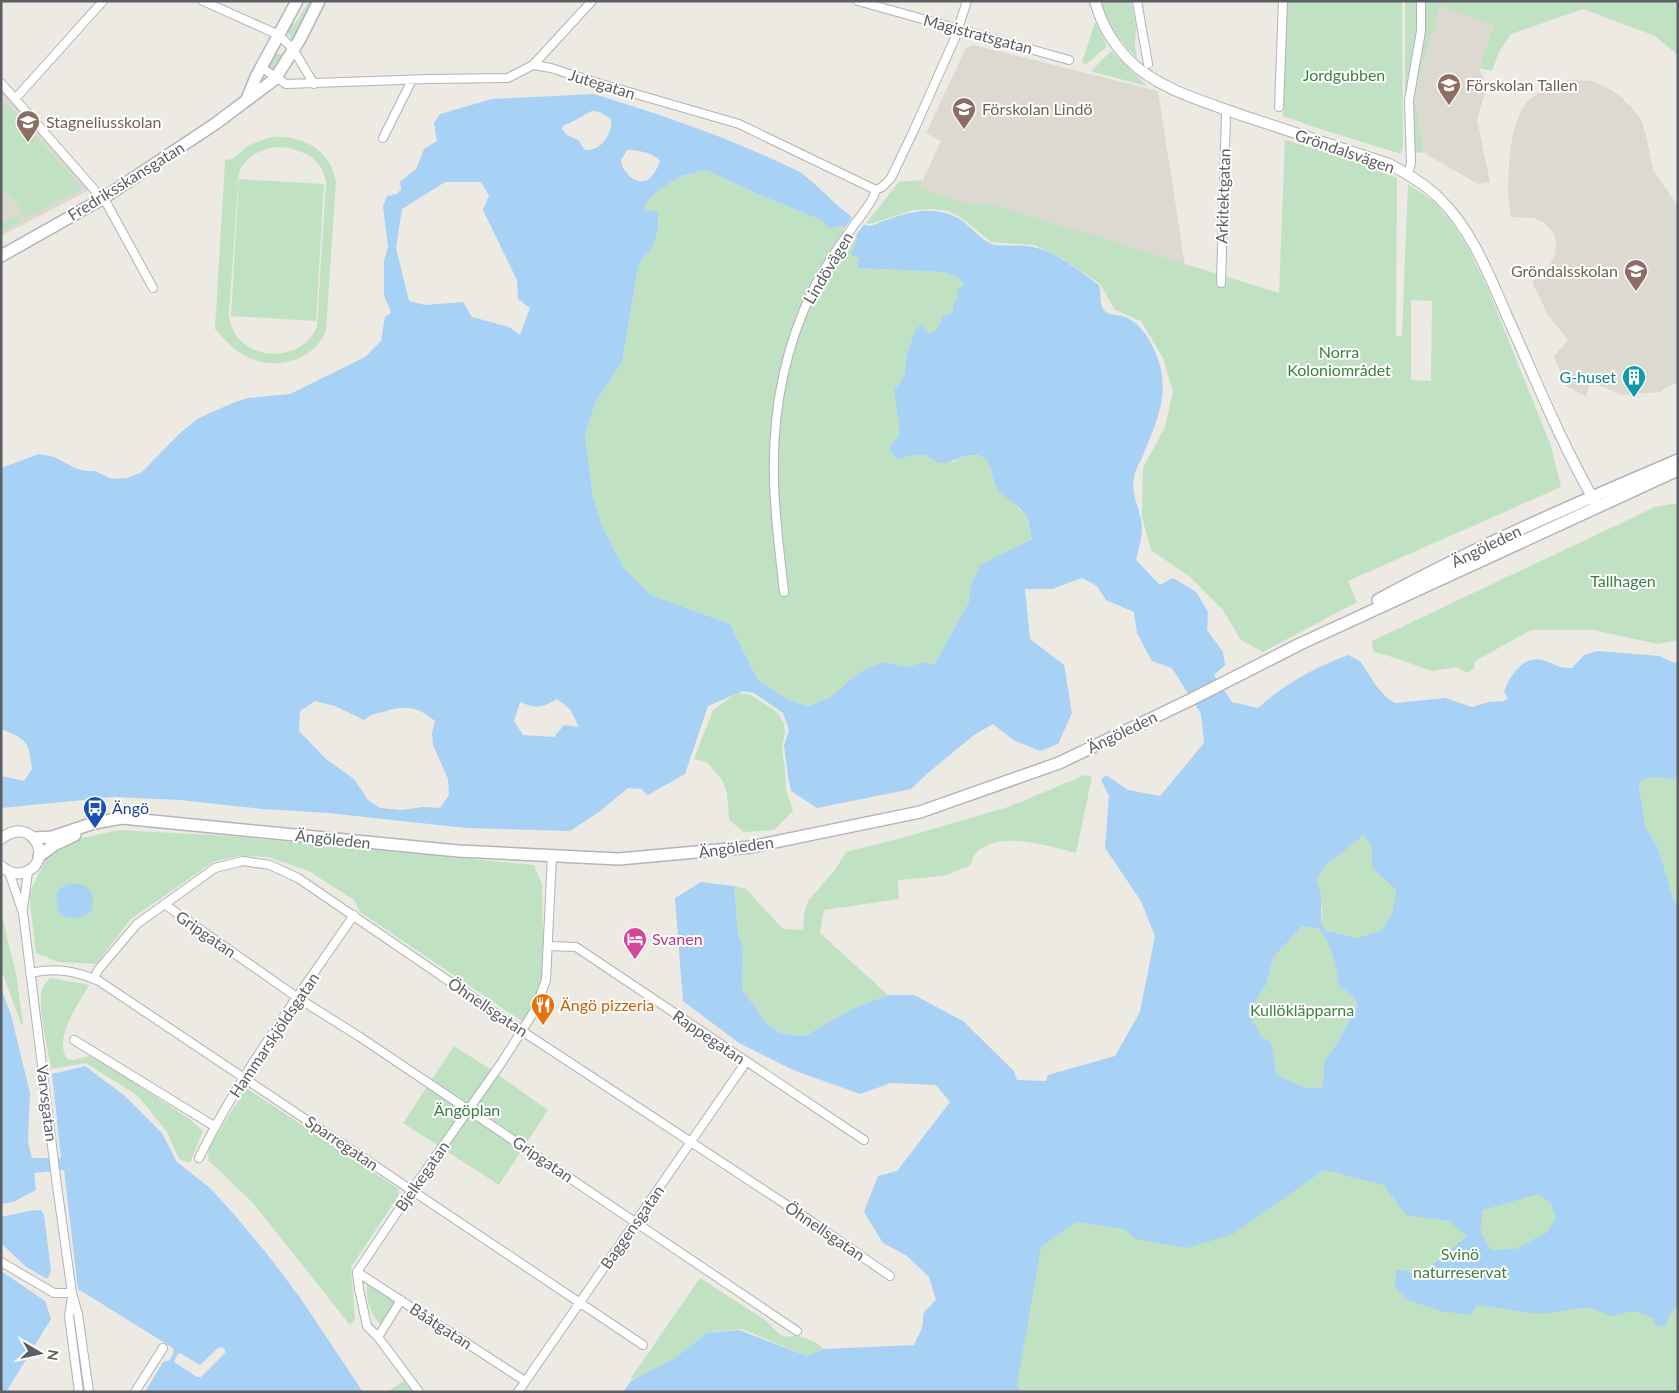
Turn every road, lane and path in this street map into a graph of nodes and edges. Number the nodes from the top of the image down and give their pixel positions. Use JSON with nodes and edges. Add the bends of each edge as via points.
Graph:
{"nodes":[{"id":1,"x":103,"y":1,"type":"edge"},
{"id":2,"x":203,"y":1,"type":"edge"},
{"id":3,"x":297,"y":1,"type":"edge"},
{"id":4,"x":320,"y":1,"type":"edge"},
{"id":5,"x":592,"y":1,"type":"edge"},
{"id":6,"x":858,"y":1,"type":"edge"},
{"id":7,"x":968,"y":1,"type":"edge"},
{"id":8,"x":1095,"y":1,"type":"edge"},
{"id":9,"x":1137,"y":1,"type":"edge"},
{"id":10,"x":1282,"y":1,"type":"edge"},
{"id":11,"x":1421,"y":1,"type":"edge"},
{"id":12,"x":958,"y":28,"type":"junction"},
{"id":13,"x":279,"y":35,"type":"junction"},
{"id":14,"x":293,"y":49,"type":"junction"},
{"id":15,"x":1069,"y":60,"type":"dead end"},
{"id":16,"x":1148,"y":64,"type":"dead end"},
{"id":17,"x":533,"y":65,"type":"junction"},
{"id":18,"x":262,"y":68,"type":"junction"},
{"id":19,"x":275,"y":79,"type":"junction"},
{"id":20,"x":412,"y":80,"type":"junction"},
{"id":21,"x":1,"y":83,"type":"edge"},
{"id":22,"x":314,"y":84,"type":"junction"},
{"id":23,"x":15,"y":99,"type":"junction"},
{"id":24,"x":246,"y":101,"type":"junction"},
{"id":25,"x":1279,"y":108,"type":"dead end"},
{"id":26,"x":1228,"y":110,"type":"junction"},
{"id":27,"x":383,"y":138,"type":"dead end"},
{"id":28,"x":1408,"y":175,"type":"junction"},
{"id":29,"x":876,"y":190,"type":"junction"},
{"id":30,"x":102,"y":199,"type":"junction"},
{"id":31,"x":1,"y":256,"type":"edge"},
{"id":32,"x":1221,"y":283,"type":"dead end"},
{"id":33,"x":153,"y":288,"type":"dead end"},
{"id":34,"x":1678,"y":460,"type":"edge"},
{"id":35,"x":1678,"y":470,"type":"edge"},
{"id":36,"x":1594,"y":502,"type":"junction"},
{"id":37,"x":784,"y":592,"type":"dead end"},
{"id":38,"x":134,"y":820,"type":"junction"},
{"id":39,"x":34,"y":838,"type":"junction"},
{"id":40,"x":1,"y":839,"type":"edge"},
{"id":41,"x":39,"y":856,"type":"junction"},
{"id":42,"x":552,"y":856,"type":"junction"},
{"id":43,"x":5,"y":869,"type":"edge"},
{"id":44,"x":28,"y":872,"type":"junction"},
{"id":45,"x":164,"y":904,"type":"junction"},
{"id":46,"x":23,"y":913,"type":"junction"},
{"id":47,"x":354,"y":915,"type":"junction"},
{"id":48,"x":549,"y":946,"type":"junction"},
{"id":49,"x":30,"y":973,"type":"junction"},
{"id":50,"x":94,"y":979,"type":"junction"},
{"id":51,"x":298,"y":998,"type":"junction"},
{"id":52,"x":522,"y":1031,"type":"junction"},
{"id":53,"x":74,"y":1040,"type":"dead end"},
{"id":54,"x":746,"y":1062,"type":"junction"},
{"id":55,"x":243,"y":1078,"type":"junction"},
{"id":56,"x":469,"y":1110,"type":"junction"},
{"id":57,"x":214,"y":1126,"type":"junction"},
{"id":58,"x":864,"y":1140,"type":"dead end"},
{"id":59,"x":691,"y":1141,"type":"junction"},
{"id":60,"x":199,"y":1158,"type":"dead end"},
{"id":61,"x":412,"y":1190,"type":"junction"},
{"id":62,"x":635,"y":1221,"type":"junction"},
{"id":63,"x":1,"y":1262,"type":"edge"},
{"id":64,"x":357,"y":1272,"type":"junction"},
{"id":65,"x":890,"y":1276,"type":"dead end"},
{"id":66,"x":72,"y":1293,"type":"junction"},
{"id":67,"x":402,"y":1300,"type":"junction"},
{"id":68,"x":580,"y":1302,"type":"junction"},
{"id":69,"x":797,"y":1331,"type":"dead end"},
{"id":70,"x":378,"y":1337,"type":"junction"},
{"id":71,"x":643,"y":1345,"type":"dead end"},
{"id":72,"x":163,"y":1348,"type":"dead end"},
{"id":73,"x":525,"y":1381,"type":"junction"},
{"id":74,"x":79,"y":1392,"type":"edge"},
{"id":75,"x":89,"y":1392,"type":"edge"},
{"id":76,"x":135,"y":1392,"type":"edge"},
{"id":77,"x":419,"y":1392,"type":"edge"},
{"id":78,"x":518,"y":1392,"type":"edge"}],
"edges":[{"from":1,"to":23,"type":"street"},
{"from":2,"to":13,"type":"street"},
{"from":3,"to":13,"type":"main road"},
{"from":4,"to":14,"type":"main road"},
{"from":5,"to":17,"type":"street"},
{"from":6,"to":12,"type":"street","name":"Magistratsgatan"},
{"from":7,"to":12,"type":"street","name":"Lindövägen"},
{"from":8,"to":26,"type":"street","name":"Gröndalsvägen","via":[[1113,40],[1141,70],[1174,89]]},
{"from":9,"to":16,"type":"street"},
{"from":10,"to":25,"type":"street"},
{"from":11,"to":28,"type":"street","via":[[1421,31],[1409,100],[1411,163]]},
{"from":12,"to":15,"type":"street","name":"Magistratsgatan"},
{"from":12,"to":29,"type":"street","name":"Lindövägen","via":[[894,171]]},
{"from":13,"to":14,"type":"street"},
{"from":13,"to":18,"type":"main road"},
{"from":14,"to":19,"type":"main road"},
{"from":14,"to":22,"type":"street"},
{"from":17,"to":20,"type":"street","via":[[508,78]]},
{"from":17,"to":29,"type":"street","name":"Jutegatan","via":[[740,124]]},
{"from":18,"to":19,"type":"street"},
{"from":18,"to":24,"type":"main road"},
{"from":19,"to":22,"type":"street","via":[[286,84]]},
{"from":19,"to":24,"type":"main road","name":"Fredriksskansgatan"},
{"from":20,"to":22,"type":"street"},
{"from":20,"to":27,"type":"street"},
{"from":21,"to":23,"type":"street"},
{"from":23,"to":30,"type":"street"},
{"from":24,"to":30,"type":"main road","name":"Fredriksskansgatan"},
{"from":26,"to":28,"type":"street","name":"Gröndalsvägen","via":[[1389,164]]},
{"from":26,"to":32,"type":"street","name":"Arkitektgatan"},
{"from":28,"to":36,"type":"street","name":"Gröndalsvägen","via":[[1439,198],[1463,226],[1484,264],[1574,465]]},
{"from":29,"to":37,"type":"street","name":"Lindövägen","via":[[870,204],[819,278],[802,312],[784,373],[777,406],[774,482]]},
{"from":30,"to":31,"type":"main road","name":"Fredriksskansgatan"},
{"from":30,"to":33,"type":"street"},
{"from":34,"to":36,"type":"main road","name":"Ängöleden"},
{"from":35,"to":36,"type":"main road","name":"Ängöleden"},
{"from":36,"to":42,"type":"main road","name":"Ängöleden","via":[[1059,763],[920,812],[751,847],[619,859]]},
{"from":38,"to":39,"type":"main road","name":"Ängöleden","via":[[122,818],[94,823],[52,837]]},
{"from":38,"to":41,"type":"main road","name":"Ängöleden","via":[[74,836]]},
{"from":38,"to":42,"type":"main road","name":"Ängöleden","via":[[458,851]]},
{"from":39,"to":40,"type":"street","name":"Ängöleden","via":[[26,832],[17,831]]},
{"from":39,"to":41,"type":"street","via":[[39,846]]},
{"from":41,"to":44,"type":"street","name":"Ängöleden"},
{"from":42,"to":48,"type":"street","name":"Bjelkegatan"},
{"from":43,"to":44,"type":"street","via":[[18,874]]},
{"from":43,"to":46,"type":"street","name":"Varvsgatan"},
{"from":44,"to":46,"type":"street","name":"Varvsgatan"},
{"from":45,"to":47,"type":"street","name":"Öhnellsgatan","via":[[215,868],[243,861],[270,865],[298,878]]},
{"from":45,"to":50,"type":"street","name":"Öhnellsgatan","via":[[137,924]]},
{"from":45,"to":51,"type":"street","name":"Gripgatan"},
{"from":46,"to":49,"type":"street","name":"Varvsgatan"},
{"from":47,"to":51,"type":"street","name":"Hammarskjöldsgatan"},
{"from":47,"to":52,"type":"street","name":"Öhnellsgatan"},
{"from":48,"to":52,"type":"street","name":"Bjelkegatan","via":[[546,980]]},
{"from":48,"to":54,"type":"street","name":"Rappegatan","via":[[576,948]]},
{"from":49,"to":50,"type":"street","name":"Sparregatan","via":[[60,969]]},
{"from":49,"to":66,"type":"street","name":"Varvsgatan"},
{"from":50,"to":55,"type":"street","name":"Sparregatan"},
{"from":51,"to":55,"type":"street","name":"Hammarskjöldsgatan"},
{"from":51,"to":56,"type":"street","name":"Gripgatan"},
{"from":52,"to":56,"type":"street","name":"Bjelkegatan"},
{"from":52,"to":59,"type":"street","name":"Öhnellsgatan"},
{"from":53,"to":57,"type":"street"},
{"from":54,"to":58,"type":"street","name":"Rappegatan"},
{"from":54,"to":59,"type":"street","name":"Baggensgatan"},
{"from":55,"to":57,"type":"street","name":"Hammarskjöldsgatan"},
{"from":55,"to":61,"type":"street","name":"Sparregatan"},
{"from":56,"to":61,"type":"street","name":"Bjelkegatan"},
{"from":56,"to":62,"type":"street","name":"Gripgatan"},
{"from":57,"to":60,"type":"street","name":"Hammarskjöldsgatan"},
{"from":59,"to":62,"type":"street","name":"Baggensgatan"},
{"from":59,"to":65,"type":"street","name":"Öhnellsgatan"},
{"from":61,"to":64,"type":"street","name":"Bjelkegatan"},
{"from":61,"to":68,"type":"street","name":"Sparregatan"},
{"from":62,"to":68,"type":"street","name":"Baggensgatan"},
{"from":62,"to":69,"type":"street","name":"Gripgatan"},
{"from":63,"to":66,"type":"street","via":[[54,1293]]},
{"from":64,"to":67,"type":"street","name":"Bååtgatan"},
{"from":64,"to":70,"type":"street","via":[[367,1326]]},
{"from":66,"to":74,"type":"street","name":"Varvsgatan","via":[[69,1316]]},
{"from":66,"to":75,"type":"street","name":"Varvsgatan"},
{"from":67,"to":70,"type":"street"},
{"from":67,"to":73,"type":"street","name":"Bååtgatan"},
{"from":68,"to":71,"type":"street","name":"Sparregatan"},
{"from":68,"to":73,"type":"street","name":"Baggensgatan"},
{"from":70,"to":77,"type":"street"},
{"from":72,"to":76,"type":"street"},
{"from":73,"to":78,"type":"street","name":"Baggensgatan"}]}
